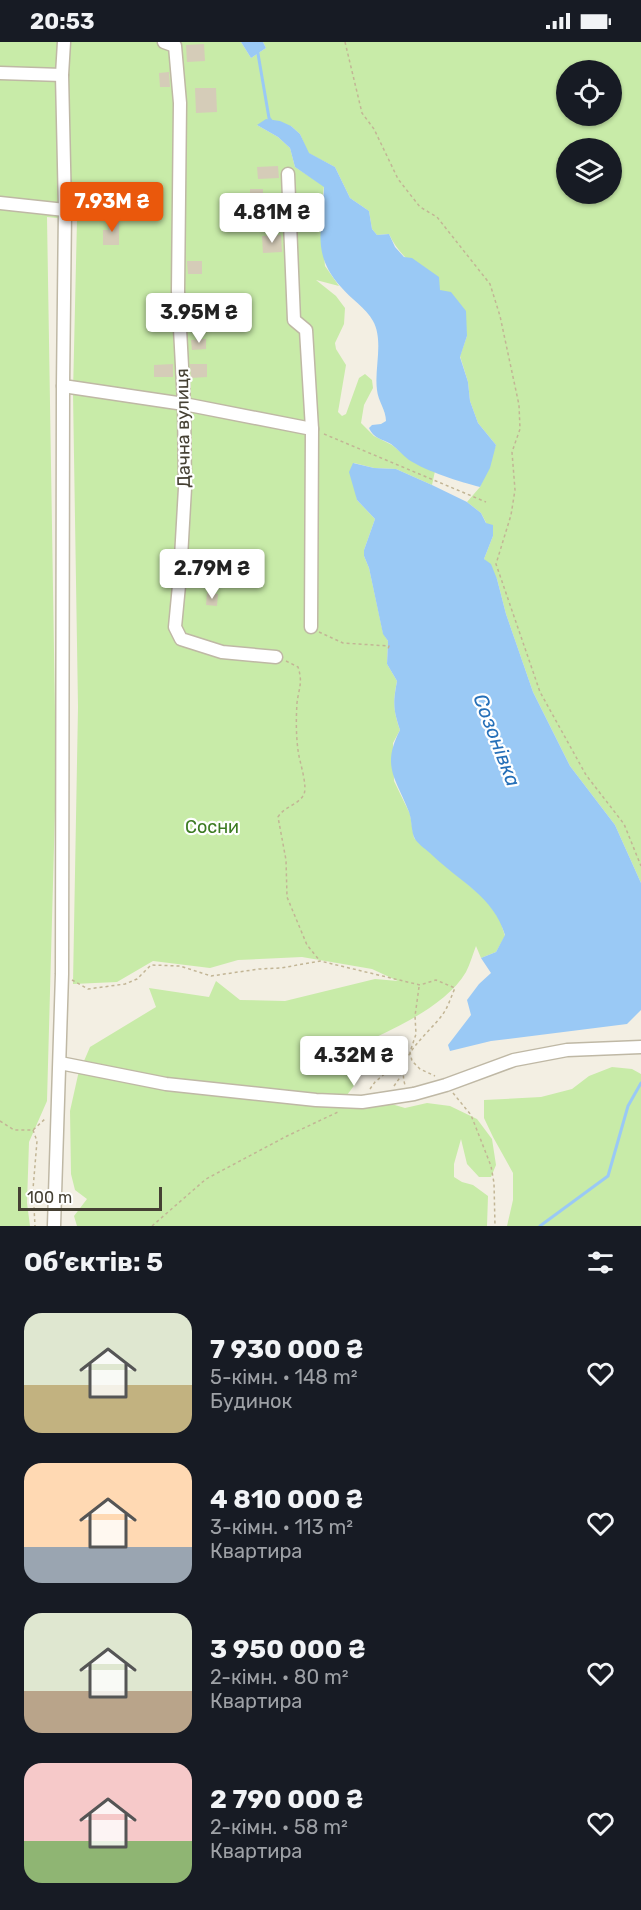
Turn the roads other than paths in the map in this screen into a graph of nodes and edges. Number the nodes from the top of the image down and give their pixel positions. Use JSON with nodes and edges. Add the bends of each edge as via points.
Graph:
{"nodes":[{"id":1,"x":64,"y":42,"type":"edge"},
{"id":2,"x":170,"y":44,"type":"edge"},
{"id":3,"x":0,"y":73,"type":"edge"},
{"id":4,"x":62,"y":75,"type":"junction"},
{"id":5,"x":288,"y":174,"type":"dead end"},
{"id":6,"x":0,"y":203,"type":"edge"},
{"id":7,"x":65,"y":210,"type":"junction"},
{"id":8,"x":63,"y":386,"type":"junction"},
{"id":9,"x":184,"y":404,"type":"junction"},
{"id":10,"x":312,"y":429,"type":"junction"},
{"id":11,"x":310,"y":627,"type":"road end"},
{"id":12,"x":276,"y":657,"type":"road end"},
{"id":13,"x":641,"y":1047,"type":"edge"},
{"id":14,"x":60,"y":1063,"type":"junction"},
{"id":15,"x":54,"y":1226,"type":"edge"}],
"edges":[{"from":1,"to":4,"type":"street"},
{"from":2,"to":9,"type":"street","name":"Дачна вулиця","via":[[180,103],[178,291]]},
{"from":3,"to":4,"type":"street"},
{"from":4,"to":7,"type":"street"},
{"from":5,"to":10,"type":"street","via":[[294,320],[306,330]]},
{"from":6,"to":7,"type":"street"},
{"from":7,"to":8,"type":"street"},
{"from":8,"to":9,"type":"street"},
{"from":8,"to":14,"type":"street"},
{"from":9,"to":10,"type":"street"},
{"from":9,"to":12,"type":"street","name":"Дачна вулиця","via":[[184,488],[175,627],[180,639],[222,652]]},
{"from":10,"to":11,"type":"street"},
{"from":13,"to":14,"type":"street","via":[[567,1050],[514,1060],[414,1094],[362,1102],[316,1101],[166,1084]]},
{"from":14,"to":15,"type":"street"}]}
